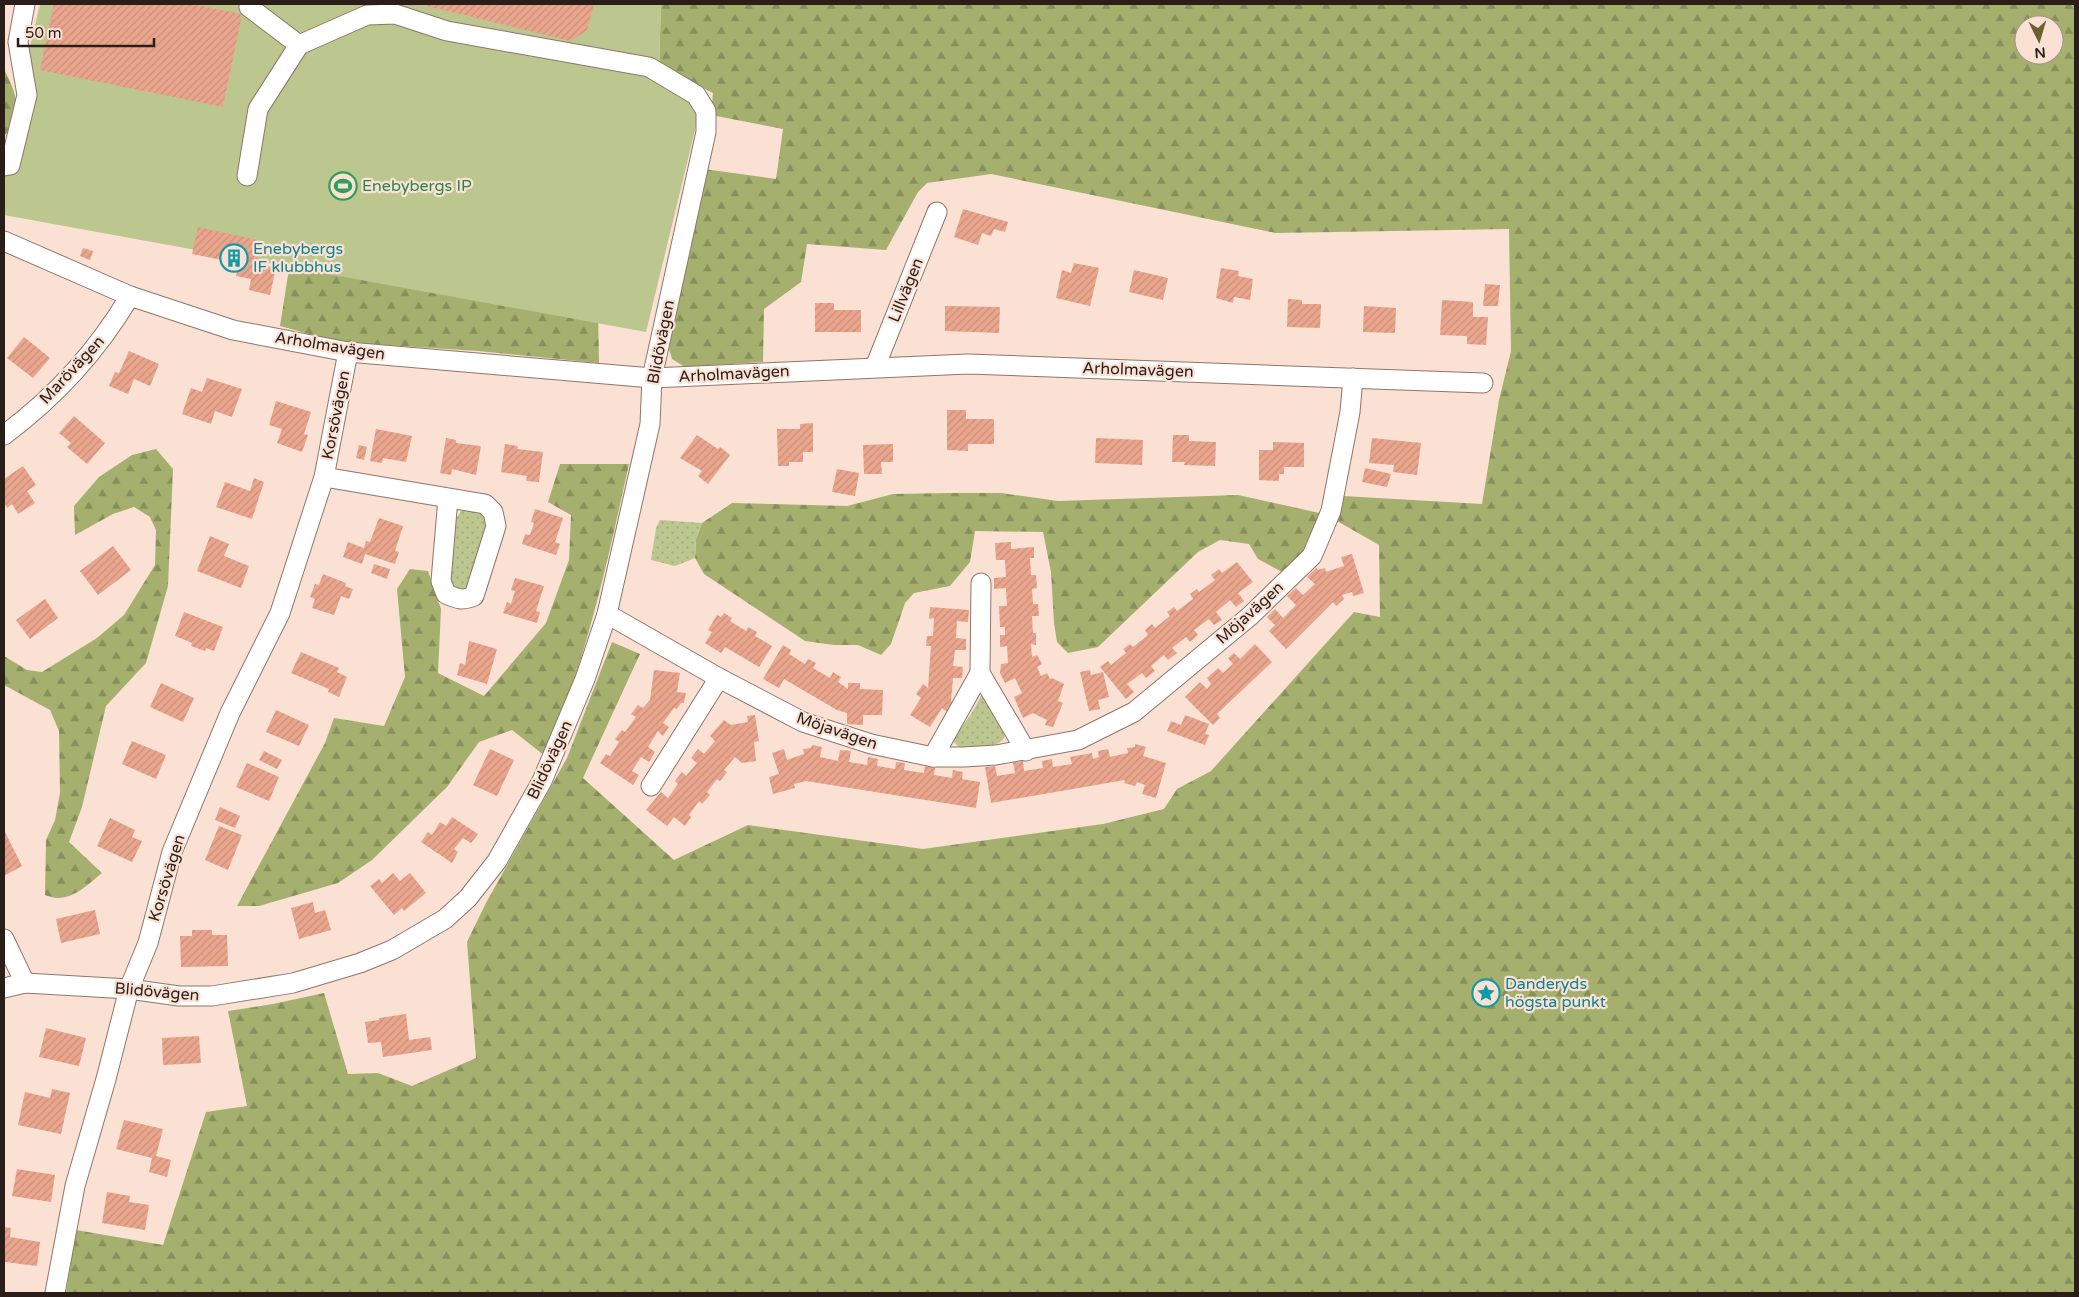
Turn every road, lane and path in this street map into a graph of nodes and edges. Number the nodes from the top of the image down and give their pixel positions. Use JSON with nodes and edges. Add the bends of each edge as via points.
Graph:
{"nodes":[{"id":1,"x":25,"y":4,"type":"edge"},
{"id":2,"x":249,"y":7,"type":"dead end"},
{"id":3,"x":397,"y":9,"type":"edge"},
{"id":4,"x":299,"y":45,"type":"junction"},
{"id":5,"x":4,"y":166,"type":"edge"},
{"id":6,"x":247,"y":176,"type":"dead end"},
{"id":7,"x":937,"y":212,"type":"dead end"},
{"id":8,"x":4,"y":241,"type":"edge"},
{"id":9,"x":130,"y":296,"type":"junction"},
{"id":10,"x":348,"y":352,"type":"junction"},
{"id":11,"x":875,"y":367,"type":"junction"},
{"id":12,"x":652,"y":378,"type":"junction"},
{"id":13,"x":1353,"y":378,"type":"junction"},
{"id":14,"x":1483,"y":383,"type":"dead end"},
{"id":15,"x":4,"y":435,"type":"edge"},
{"id":16,"x":324,"y":477,"type":"junction"},
{"id":17,"x":448,"y":498,"type":"junction"},
{"id":18,"x":981,"y":583,"type":"dead end"},
{"id":19,"x":607,"y":614,"type":"junction"},
{"id":20,"x":980,"y":673,"type":"junction"},
{"id":21,"x":719,"y":678,"type":"junction"},
{"id":22,"x":1026,"y":751,"type":"junction"},
{"id":23,"x":934,"y":757,"type":"junction"},
{"id":24,"x":651,"y":786,"type":"dead end"},
{"id":25,"x":4,"y":940,"type":"edge"},
{"id":26,"x":25,"y":983,"type":"junction"},
{"id":27,"x":4,"y":988,"type":"edge"},
{"id":28,"x":129,"y":989,"type":"junction"},
{"id":29,"x":55,"y":1293,"type":"edge"}],
"edges":[{"from":1,"to":5,"type":"street","via":[[18,42],[27,95],[10,165]]},
{"from":2,"to":4,"type":"street"},
{"from":3,"to":4,"type":"street","via":[[367,15]]},
{"from":3,"to":12,"type":"street","name":"Blidövägen","via":[[447,31],[650,67],[696,95],[706,111],[706,132]]},
{"from":4,"to":6,"type":"street","via":[[258,109]]},
{"from":7,"to":11,"type":"street","name":"Lillvägen"},
{"from":8,"to":9,"type":"street","name":"Arholmavägen"},
{"from":9,"to":10,"type":"street","name":"Arholmavägen","via":[[233,330]]},
{"from":9,"to":15,"type":"street","name":"Marövägen","via":[[111,329],[68,378],[26,419]]},
{"from":10,"to":12,"type":"street","name":"Arholmavägen"},
{"from":10,"to":16,"type":"street","name":"Korsövägen"},
{"from":11,"to":12,"type":"street","name":"Arholmavägen"},
{"from":11,"to":13,"type":"street","name":"Arholmavägen","via":[[968,364]]},
{"from":12,"to":19,"type":"street","name":"Blidövägen","via":[[650,424]]},
{"from":13,"to":14,"type":"street","name":"Arholmavägen"},
{"from":13,"to":22,"type":"street","name":"Möjavägen","via":[[1350,412],[1331,511],[1312,556],[1250,616],[1134,712],[1078,740]]},
{"from":16,"to":17,"type":"street","name":"Korsövägen"},
{"from":16,"to":28,"type":"street","name":"Korsövägen","via":[[280,613],[230,713],[172,852],[148,943]]},
{"from":17,"to":17,"type":"street","name":"Korsövägen","via":[[485,504],[492,512],[496,526],[474,596],[466,600],[446,594],[441,581]]},
{"from":18,"to":20,"type":"street"},
{"from":19,"to":21,"type":"street","name":"Möjavägen"},
{"from":19,"to":28,"type":"street","name":"Blidövägen","via":[[585,679],[542,781],[497,861],[468,898],[445,919],[384,953],[293,983],[212,996],[179,996]]},
{"from":20,"to":22,"type":"street"},
{"from":20,"to":23,"type":"street"},
{"from":21,"to":23,"type":"street","name":"Möjavägen","via":[[803,722],[871,744]]},
{"from":21,"to":24,"type":"street"},
{"from":22,"to":23,"type":"street","name":"Möjavägen"},
{"from":25,"to":26,"type":"street"},
{"from":26,"to":27,"type":"street","name":"Blidövägen"},
{"from":26,"to":28,"type":"street","name":"Blidövägen"},
{"from":28,"to":29,"type":"street","name":"Korsövägen","via":[[75,1186]]}]}
